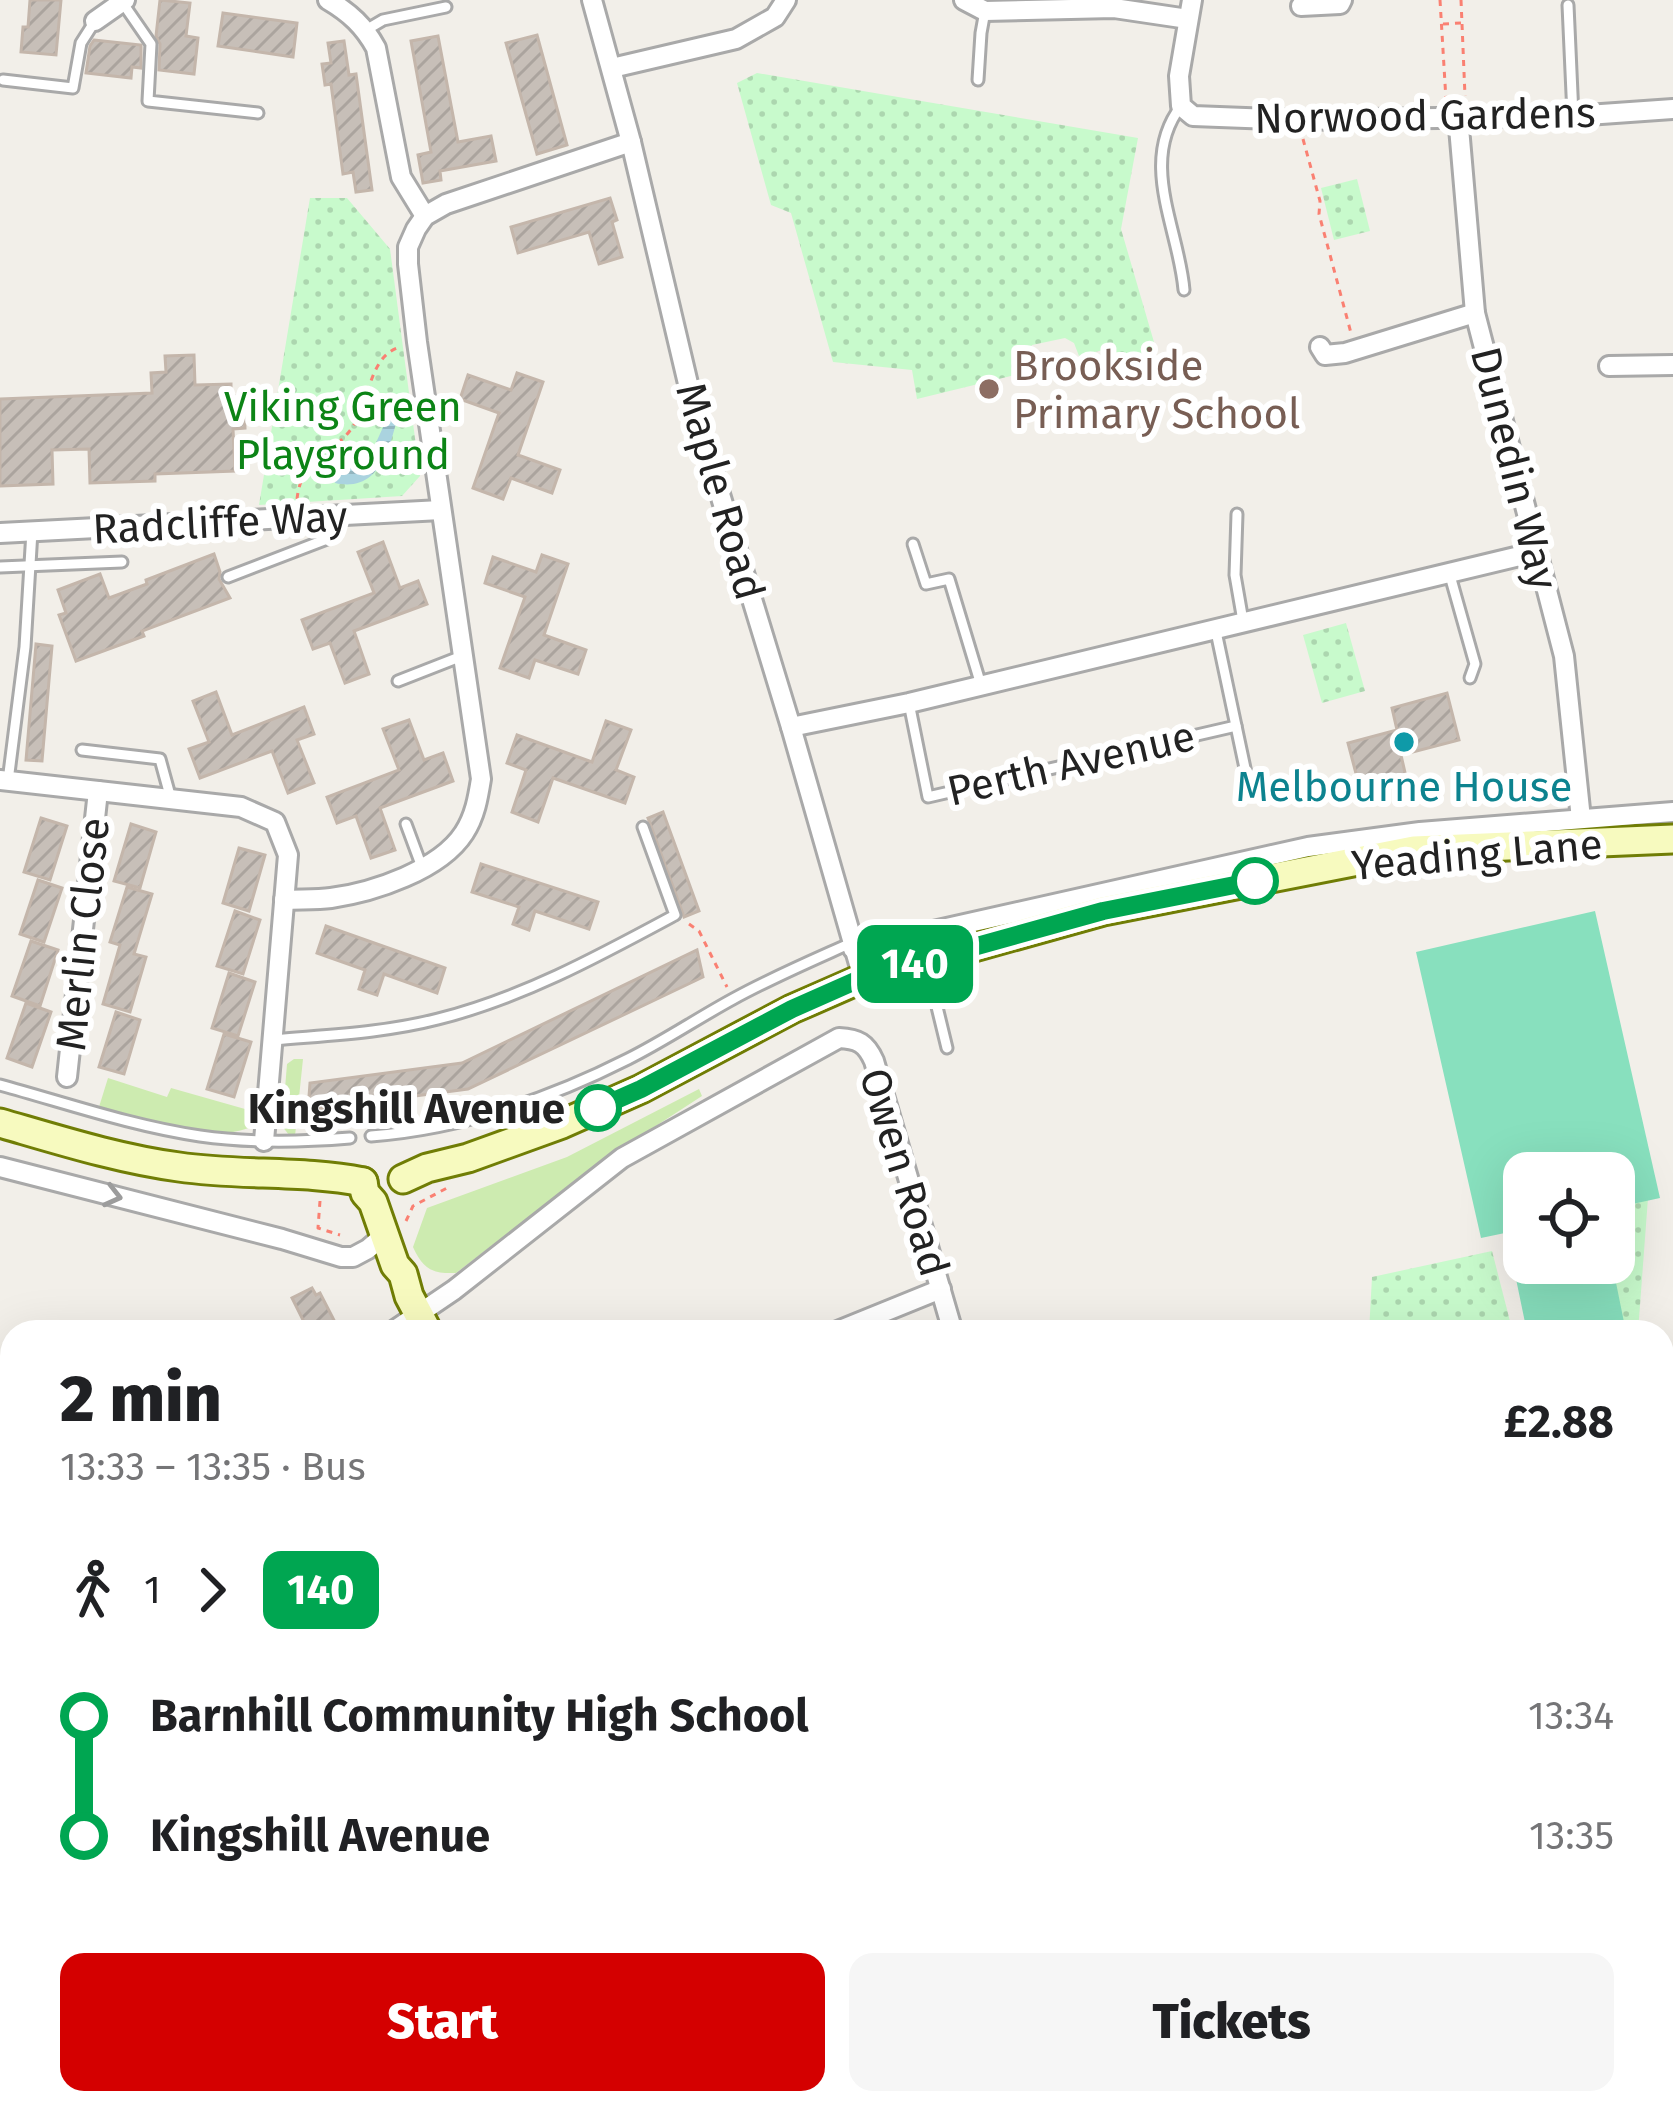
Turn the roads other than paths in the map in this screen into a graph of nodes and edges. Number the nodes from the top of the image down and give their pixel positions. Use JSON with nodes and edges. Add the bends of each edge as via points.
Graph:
{"nodes":[{"id":1,"x":328,"y":0,"type":"edge"},
{"id":2,"x":592,"y":0,"type":"edge"},
{"id":3,"x":786,"y":0,"type":"edge"},
{"id":4,"x":964,"y":0,"type":"edge"},
{"id":5,"x":1342,"y":0,"type":"edge"},
{"id":6,"x":118,"y":2,"type":"edge"},
{"id":7,"x":1568,"y":5,"type":"dead end"},
{"id":8,"x":1301,"y":6,"type":"dead end"},
{"id":9,"x":446,"y":7,"type":"dead end"},
{"id":10,"x":1190,"y":10,"type":"edge"},
{"id":11,"x":985,"y":11,"type":"junction"},
{"id":12,"x":95,"y":21,"type":"joint"},
{"id":13,"x":366,"y":30,"type":"junction"},
{"id":14,"x":612,"y":68,"type":"junction"},
{"id":15,"x":3,"y":80,"type":"dead end"},
{"id":16,"x":978,"y":80,"type":"dead end"},
{"id":17,"x":1181,"y":106,"type":"junction"},
{"id":18,"x":1673,"y":109,"type":"edge"},
{"id":19,"x":258,"y":113,"type":"dead end"},
{"id":20,"x":1457,"y":116,"type":"junction"},
{"id":21,"x":1573,"y":116,"type":"junction"},
{"id":22,"x":631,"y":142,"type":"junction"},
{"id":23,"x":425,"y":216,"type":"junction"},
{"id":24,"x":1184,"y":290,"type":"dead end"},
{"id":25,"x":1475,"y":313,"type":"junction"},
{"id":26,"x":1320,"y":346,"type":"dead end"},
{"id":27,"x":1673,"y":365,"type":"edge"},
{"id":28,"x":1609,"y":366,"type":"dead end"},
{"id":29,"x":441,"y":510,"type":"junction"},
{"id":30,"x":1238,"y":514,"type":"dead end"},
{"id":31,"x":337,"y":516,"type":"junction"},
{"id":32,"x":32,"y":531,"type":"junction"},
{"id":33,"x":0,"y":532,"type":"edge"},
{"id":34,"x":914,"y":544,"type":"dead end"},
{"id":35,"x":1536,"y":552,"type":"junction"},
{"id":36,"x":122,"y":562,"type":"dead end"},
{"id":37,"x":28,"y":566,"type":"junction"},
{"id":38,"x":0,"y":567,"type":"edge"},
{"id":39,"x":1449,"y":572,"type":"junction"},
{"id":40,"x":228,"y":577,"type":"dead end"},
{"id":41,"x":1244,"y":621,"type":"junction"},
{"id":42,"x":1215,"y":627,"type":"junction"},
{"id":43,"x":462,"y":656,"type":"junction"},
{"id":44,"x":1471,"y":678,"type":"dead end"},
{"id":45,"x":398,"y":681,"type":"dead end"},
{"id":46,"x":981,"y":686,"type":"junction"},
{"id":47,"x":909,"y":703,"type":"junction"},
{"id":48,"x":1236,"y":726,"type":"junction"},
{"id":49,"x":791,"y":727,"type":"junction"},
{"id":50,"x":82,"y":750,"type":"dead end"},
{"id":51,"x":4,"y":781,"type":"edge"},
{"id":52,"x":1249,"y":787,"type":"dead end"},
{"id":53,"x":98,"y":791,"type":"junction"},
{"id":54,"x":171,"y":799,"type":"junction"},
{"id":55,"x":1673,"y":812,"type":"edge"},
{"id":56,"x":1581,"y":819,"type":"junction"},
{"id":57,"x":406,"y":824,"type":"dead end"},
{"id":58,"x":643,"y":827,"type":"dead end"},
{"id":59,"x":1673,"y":838,"type":"edge"},
{"id":60,"x":423,"y":870,"type":"junction"},
{"id":61,"x":284,"y":900,"type":"junction"},
{"id":62,"x":852,"y":946,"type":"junction"},
{"id":63,"x":926,"y":961,"type":"junction"},
{"id":64,"x":862,"y":978,"type":"junction"},
{"id":65,"x":273,"y":1040,"type":"junction"},
{"id":66,"x":947,"y":1048,"type":"dead end"},
{"id":67,"x":67,"y":1077,"type":"dead end"},
{"id":68,"x":0,"y":1085,"type":"edge"},
{"id":69,"x":495,"y":1113,"type":"junction"},
{"id":70,"x":0,"y":1123,"type":"edge"},
{"id":71,"x":371,"y":1136,"type":"dead end"},
{"id":72,"x":350,"y":1138,"type":"dead end"},
{"id":73,"x":264,"y":1141,"type":"junction"},
{"id":74,"x":505,"y":1145,"type":"junction"},
{"id":75,"x":0,"y":1167,"type":"edge"},
{"id":76,"x":383,"y":1191,"type":"junction"},
{"id":77,"x":394,"y":1232,"type":"junction"},
{"id":78,"x":403,"y":1274,"type":"junction"},
{"id":79,"x":940,"y":1289,"type":"junction"},
{"id":80,"x":422,"y":1320,"type":"edge"},
{"id":81,"x":426,"y":1320,"type":"edge"},
{"id":82,"x":864,"y":1320,"type":"edge"},
{"id":83,"x":949,"y":1320,"type":"edge"}],
"edges":[{"from":1,"to":13,"type":"street"},
{"from":2,"to":14,"type":"street","name":"Maple Road"},
{"from":3,"to":14,"type":"street","via":[[775,17],[736,39]]},
{"from":4,"to":11,"type":"street"},
{"from":5,"to":8,"type":"street"},
{"from":6,"to":12,"type":"street"},
{"from":6,"to":19,"type":"lane","via":[[152,44],[148,101]]},
{"from":7,"to":21,"type":"lane"},
{"from":9,"to":13,"type":"lane"},
{"from":10,"to":11,"type":"street"},
{"from":10,"to":17,"type":"street"},
{"from":11,"to":16,"type":"lane"},
{"from":12,"to":15,"type":"lane","via":[[81,43],[73,88]]},
{"from":13,"to":23,"type":"street","via":[[400,177]]},
{"from":14,"to":22,"type":"street","name":"Maple Road"},
{"from":17,"to":20,"type":"street","name":"Norwood Gardens","via":[[1193,116],[1298,120]]},
{"from":17,"to":24,"type":"lane","via":[[1165,136],[1161,169]]},
{"from":18,"to":21,"type":"street","name":"Norwood Gardens"},
{"from":20,"to":21,"type":"street","name":"Norwood Gardens"},
{"from":20,"to":25,"type":"street","name":"Dunedin Way"},
{"from":22,"to":23,"type":"street"},
{"from":22,"to":49,"type":"street","name":"Maple Road","via":[[694,409]]},
{"from":23,"to":29,"type":"street","via":[[408,247]]},
{"from":25,"to":26,"type":"street","via":[[1355,350],[1325,356]]},
{"from":25,"to":35,"type":"street","name":"Dunedin Way"},
{"from":27,"to":28,"type":"street"},
{"from":29,"to":31,"type":"street","name":"Radcliffe Way"},
{"from":29,"to":43,"type":"street"},
{"from":30,"to":41,"type":"lane","via":[[1234,562]]},
{"from":31,"to":32,"type":"street","name":"Radcliffe Way"},
{"from":31,"to":40,"type":"lane","via":[[327,538]]},
{"from":32,"to":33,"type":"street","name":"Radcliffe Way"},
{"from":32,"to":37,"type":"lane"},
{"from":34,"to":46,"type":"lane","via":[[926,584],[949,579]]},
{"from":35,"to":39,"type":"street"},
{"from":35,"to":56,"type":"street","name":"Dunedin Way","via":[[1564,656]]},
{"from":36,"to":37,"type":"lane"},
{"from":37,"to":38,"type":"lane"},
{"from":37,"to":51,"type":"lane","via":[[26,647]]},
{"from":39,"to":41,"type":"street"},
{"from":39,"to":44,"type":"lane","via":[[1475,664]]},
{"from":41,"to":42,"type":"street"},
{"from":42,"to":46,"type":"street"},
{"from":42,"to":48,"type":"lane","name":"Perth Avenue"},
{"from":43,"to":45,"type":"lane"},
{"from":43,"to":60,"type":"street","via":[[481,779],[476,808],[447,854]]},
{"from":46,"to":47,"type":"street"},
{"from":47,"to":48,"type":"lane","name":"Perth Avenue","via":[[928,797]]},
{"from":47,"to":49,"type":"street"},
{"from":48,"to":52,"type":"lane","name":"Perth Avenue"},
{"from":49,"to":62,"type":"street","name":"Maple Road"},
{"from":50,"to":54,"type":"lane","via":[[160,759]]},
{"from":51,"to":53,"type":"street"},
{"from":53,"to":54,"type":"street"},
{"from":53,"to":67,"type":"street","name":"Merlin Close"},
{"from":54,"to":61,"type":"street","via":[[241,807],[275,822],[288,855]]},
{"from":55,"to":56,"type":"street"},
{"from":56,"to":62,"type":"street","via":[[1365,837]]},
{"from":57,"to":60,"type":"lane"},
{"from":58,"to":65,"type":"lane","via":[[675,915],[494,1003],[387,1030]]},
{"from":59,"to":63,"type":"street","name":"Yeading Lane","via":[[1414,850],[1142,903]]},
{"from":60,"to":61,"type":"street","via":[[332,898]]},
{"from":61,"to":65,"type":"street"},
{"from":62,"to":64,"type":"street","name":"Maple Road"},
{"from":62,"to":69,"type":"lane","via":[[786,971],[628,1059]]},
{"from":63,"to":64,"type":"street","name":"Yeading Lane"},
{"from":63,"to":66,"type":"lane"},
{"from":64,"to":74,"type":"street","name":"Yeading Lane","via":[[641,1089]]},
{"from":65,"to":73,"type":"street"},
{"from":68,"to":73,"type":"lane","via":[[154,1128]]},
{"from":69,"to":71,"type":"lane"},
{"from":69,"to":74,"type":"lane"},
{"from":70,"to":76,"type":"street","name":"Yeading Lane","via":[[178,1167],[322,1174]]},
{"from":72,"to":73,"type":"lane"},
{"from":74,"to":76,"type":"street","name":"Yeading Lane"},
{"from":75,"to":77,"type":"street","one_way":true,"via":[[340,1257]]},
{"from":76,"to":77,"type":"street"},
{"from":76,"to":78,"type":"street"},
{"from":77,"to":78,"type":"street"},
{"from":78,"to":80,"type":"street"},
{"from":79,"to":81,"type":"street","name":"Owen Road","via":[[867,1046],[839,1038],[622,1158]]},
{"from":79,"to":82,"type":"street"},
{"from":79,"to":83,"type":"street","name":"Owen Road"}]}
